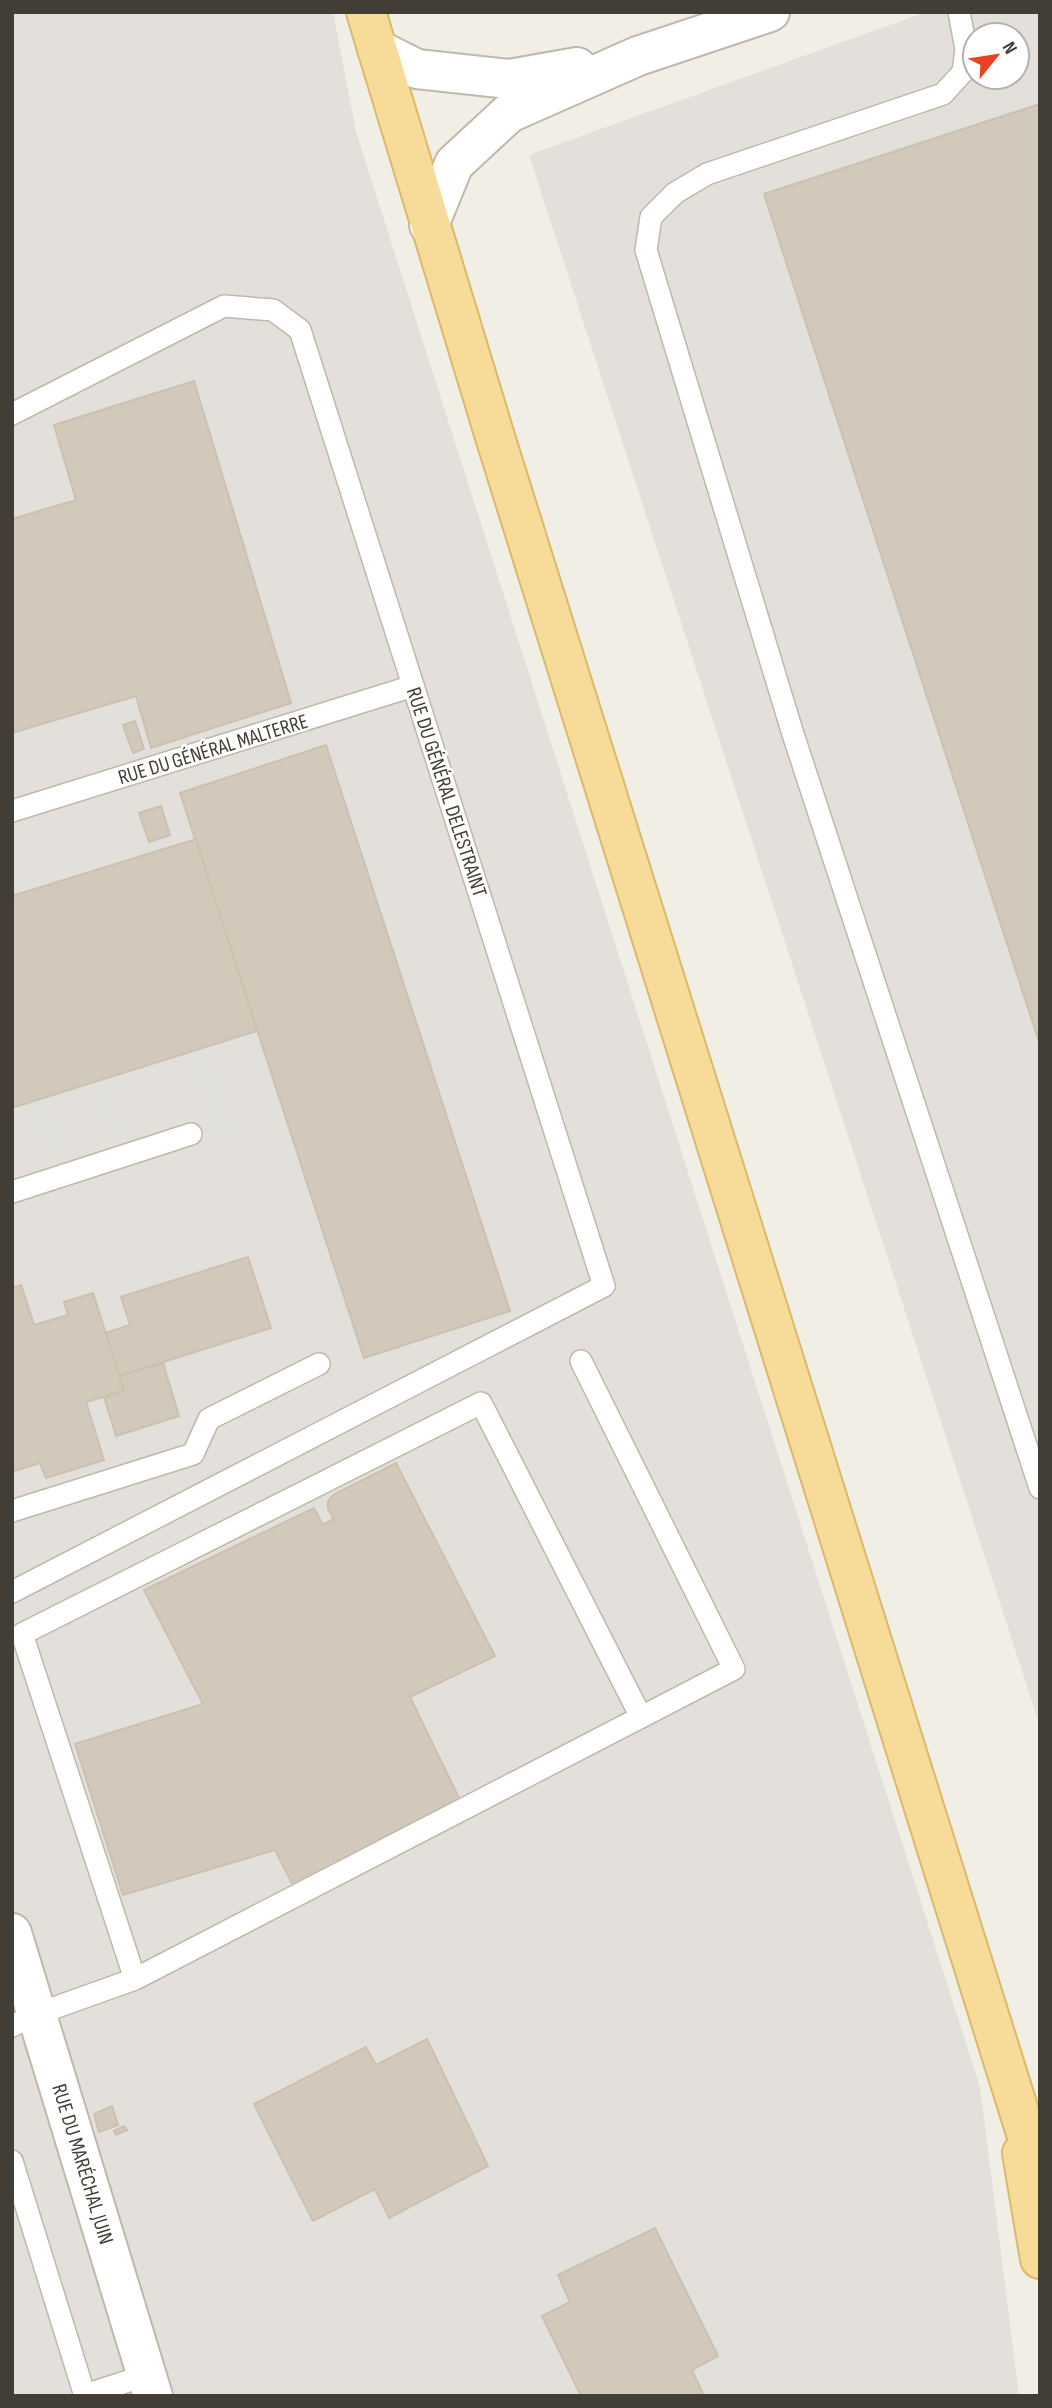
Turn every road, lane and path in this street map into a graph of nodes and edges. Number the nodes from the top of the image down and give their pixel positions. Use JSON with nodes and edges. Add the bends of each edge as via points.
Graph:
{"nodes":[{"id":1,"x":366,"y":12,"type":"edge"},
{"id":2,"x":770,"y":12,"type":"edge"},
{"id":3,"x":959,"y":12,"type":"edge"},
{"id":4,"x":721,"y":20,"type":"edge"},
{"id":5,"x":377,"y":49,"type":"junction"},
{"id":6,"x":638,"y":57,"type":"junction"},
{"id":7,"x":429,"y":225,"type":"junction"},
{"id":8,"x":12,"y":414,"type":"edge"},
{"id":9,"x":413,"y":686,"type":"junction"},
{"id":10,"x":12,"y":811,"type":"edge"},
{"id":11,"x":191,"y":1134,"type":"dead end"},
{"id":12,"x":12,"y":1192,"type":"edge"},
{"id":13,"x":581,"y":1362,"type":"dead end"},
{"id":14,"x":319,"y":1364,"type":"dead end"},
{"id":15,"x":1040,"y":1488,"type":"edge"},
{"id":16,"x":12,"y":1511,"type":"edge"},
{"id":17,"x":12,"y":1592,"type":"edge"},
{"id":18,"x":641,"y":1717,"type":"junction"},
{"id":19,"x":12,"y":1933,"type":"edge"},
{"id":20,"x":135,"y":1979,"type":"junction"},
{"id":21,"x":25,"y":2020,"type":"edge"},
{"id":22,"x":1010,"y":2082,"type":"junction"},
{"id":23,"x":12,"y":2161,"type":"edge"},
{"id":24,"x":1040,"y":2178,"type":"edge"},
{"id":25,"x":1040,"y":2259,"type":"edge"},
{"id":26,"x":150,"y":2386,"type":"edge"},
{"id":27,"x":85,"y":2395,"type":"edge"}],
"edges":[{"from":1,"to":5,"type":"main road"},
{"from":2,"to":4,"type":"street"},
{"from":3,"to":15,"type":"lane","via":[[966,49],[964,72],[943,94],[707,174],[675,193],[651,217],[646,250],[792,732]]},
{"from":4,"to":6,"type":"street"},
{"from":5,"to":6,"type":"street","via":[[417,69],[509,79]]},
{"from":5,"to":7,"type":"main road"},
{"from":6,"to":7,"type":"street","via":[[509,113],[454,164]]},
{"from":7,"to":22,"type":"main road"},
{"from":8,"to":9,"type":"lane","name":"RUE DU GÉNÉRAL DELESTRAINT","via":[[224,306],[272,310],[300,330]]},
{"from":9,"to":10,"type":"lane","name":"RUE DU GÉNÉRAL MALTERRE"},
{"from":9,"to":17,"type":"lane","name":"RUE DU GÉNÉRAL DELESTRAINT","via":[[604,1286]]},
{"from":11,"to":12,"type":"lane"},
{"from":13,"to":18,"type":"lane","via":[[734,1669]]},
{"from":14,"to":16,"type":"lane","via":[[209,1419],[193,1454]]},
{"from":18,"to":20,"type":"lane"},
{"from":18,"to":20,"type":"lane","via":[[481,1403],[22,1634]]},
{"from":19,"to":21,"type":"street","name":"RUE DU MARÉCHAL JUIN"},
{"from":20,"to":21,"type":"lane"},
{"from":21,"to":26,"type":"street","name":"RUE DU MARÉCHAL JUIN"},
{"from":22,"to":24,"type":"main road"},
{"from":22,"to":25,"type":"main road"},
{"from":23,"to":27,"type":"lane"},
{"from":26,"to":27,"type":"lane"}]}
